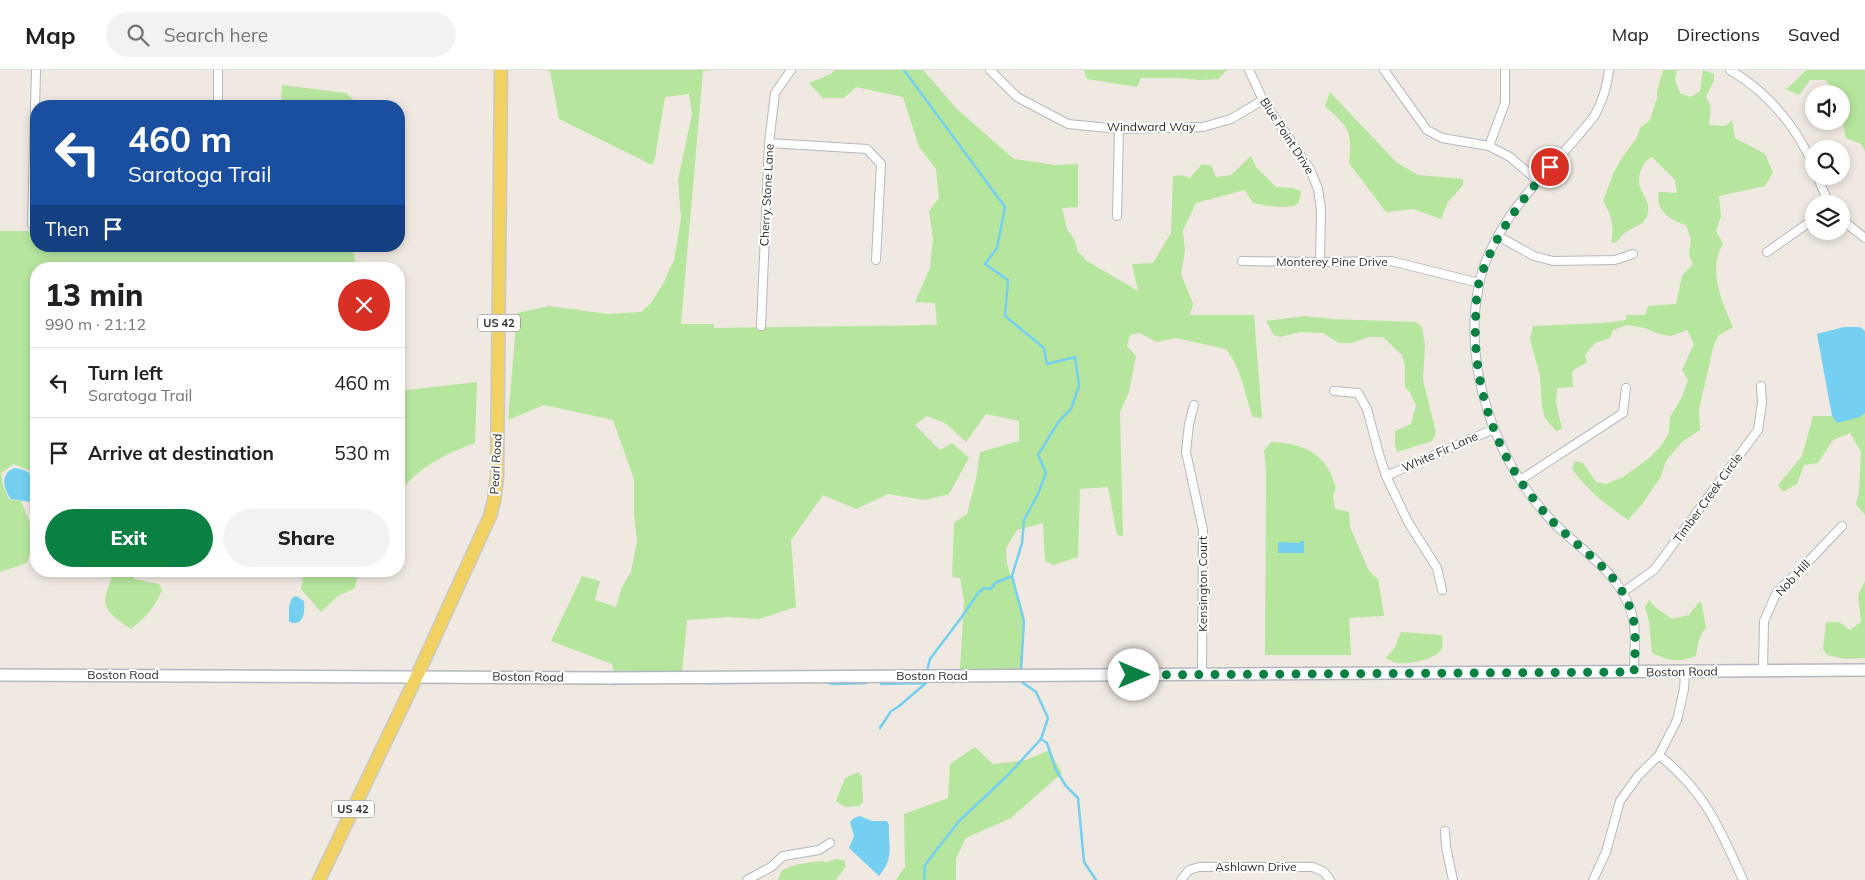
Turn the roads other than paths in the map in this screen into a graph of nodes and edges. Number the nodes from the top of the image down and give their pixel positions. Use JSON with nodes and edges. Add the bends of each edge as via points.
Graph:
{"nodes":[{"id":1,"x":36,"y":70,"type":"edge"},
{"id":2,"x":218,"y":70,"type":"edge"},
{"id":3,"x":501,"y":70,"type":"edge"},
{"id":4,"x":791,"y":70,"type":"edge"},
{"id":5,"x":990,"y":70,"type":"edge"},
{"id":6,"x":1249,"y":70,"type":"edge"},
{"id":7,"x":1384,"y":70,"type":"edge"},
{"id":8,"x":1505,"y":70,"type":"edge"},
{"id":9,"x":1609,"y":70,"type":"edge"},
{"id":10,"x":1730,"y":70,"type":"edge"},
{"id":11,"x":36,"y":100,"type":"edge"},
{"id":12,"x":218,"y":100,"type":"edge"},
{"id":13,"x":1263,"y":100,"type":"junction"},
{"id":14,"x":1119,"y":129,"type":"junction"},
{"id":15,"x":769,"y":143,"type":"junction"},
{"id":16,"x":1489,"y":146,"type":"junction"},
{"id":17,"x":1805,"y":149,"type":"edge"},
{"id":18,"x":1538,"y":181,"type":"junction"},
{"id":19,"x":1117,"y":216,"type":"dead end"},
{"id":20,"x":1805,"y":225,"type":"edge"},
{"id":21,"x":1850,"y":226,"type":"edge"},
{"id":22,"x":1498,"y":236,"type":"junction"},
{"id":23,"x":1865,"y":238,"type":"edge"},
{"id":24,"x":1767,"y":252,"type":"dead end"},
{"id":25,"x":1633,"y":254,"type":"dead end"},
{"id":26,"x":876,"y":260,"type":"dead end"},
{"id":27,"x":1242,"y":261,"type":"dead end"},
{"id":28,"x":1320,"y":262,"type":"junction"},
{"id":29,"x":1479,"y":284,"type":"junction"},
{"id":30,"x":761,"y":326,"type":"dead end"},
{"id":31,"x":1761,"y":386,"type":"dead end"},
{"id":32,"x":1626,"y":388,"type":"dead end"},
{"id":33,"x":1334,"y":391,"type":"dead end"},
{"id":34,"x":1194,"y":405,"type":"dead end"},
{"id":35,"x":1494,"y":429,"type":"junction"},
{"id":36,"x":1386,"y":476,"type":"junction"},
{"id":37,"x":1520,"y":480,"type":"junction"},
{"id":38,"x":1842,"y":526,"type":"dead end"},
{"id":39,"x":1442,"y":590,"type":"dead end"},
{"id":40,"x":1623,"y":592,"type":"junction"},
{"id":41,"x":1763,"y":670,"type":"junction"},
{"id":42,"x":1865,"y":670,"type":"edge"},
{"id":43,"x":1634,"y":672,"type":"junction"},
{"id":44,"x":1685,"y":672,"type":"junction"},
{"id":45,"x":0,"y":675,"type":"edge"},
{"id":46,"x":1202,"y":675,"type":"junction"},
{"id":47,"x":417,"y":676,"type":"junction"},
{"id":48,"x":1659,"y":755,"type":"junction"},
{"id":49,"x":1445,"y":830,"type":"dead end"},
{"id":50,"x":830,"y":842,"type":"dead end"},
{"id":51,"x":1183,"y":877,"type":"edge"},
{"id":52,"x":1328,"y":877,"type":"edge"},
{"id":53,"x":319,"y":880,"type":"edge"},
{"id":54,"x":747,"y":880,"type":"edge"},
{"id":55,"x":1453,"y":880,"type":"edge"},
{"id":56,"x":1594,"y":880,"type":"edge"},
{"id":57,"x":1743,"y":880,"type":"edge"}],
"edges":[{"from":1,"to":11,"type":"street"},
{"from":2,"to":12,"type":"street"},
{"from":3,"to":47,"type":"main road","name":"Pearl Road","number":"US 42","via":[[497,477],[494,501]]},
{"from":4,"to":15,"type":"street","name":"Cherry Stone Lane","via":[[775,93]]},
{"from":5,"to":14,"type":"street","name":"Windward Way","via":[[1017,97],[1068,124]]},
{"from":6,"to":13,"type":"street","name":"Blue Point Drive"},
{"from":7,"to":16,"type":"street","via":[[1427,130],[1442,138]]},
{"from":8,"to":16,"type":"street","via":[[1504,103]]},
{"from":9,"to":18,"type":"street","via":[[1608,84],[1595,115]]},
{"from":10,"to":17,"type":"street","via":[[1778,108]]},
{"from":13,"to":14,"type":"street","name":"Windward Way","via":[[1231,119],[1203,127]]},
{"from":13,"to":28,"type":"street","name":"Blue Point Drive","via":[[1310,168],[1318,189]]},
{"from":14,"to":19,"type":"street"},
{"from":15,"to":26,"type":"street","via":[[867,149],[881,164]]},
{"from":15,"to":30,"type":"street","name":"Cherry Stone Lane"},
{"from":16,"to":18,"type":"street","via":[[1510,157]]},
{"from":18,"to":22,"type":"street"},
{"from":20,"to":24,"type":"street"},
{"from":21,"to":23,"type":"street"},
{"from":22,"to":25,"type":"street","via":[[1534,256],[1553,261],[1615,260]]},
{"from":22,"to":29,"type":"street"},
{"from":27,"to":28,"type":"street","name":"Monterey Pine Drive"},
{"from":28,"to":29,"type":"street","name":"Monterey Pine Drive","via":[[1391,261]]},
{"from":29,"to":35,"type":"street","via":[[1475,324],[1477,362]]},
{"from":31,"to":40,"type":"street","name":"Timber Creek Circle","via":[[1758,430],[1654,570]]},
{"from":32,"to":37,"type":"street","via":[[1623,413]]},
{"from":33,"to":36,"type":"street","via":[[1358,393],[1367,409]]},
{"from":34,"to":46,"type":"street","name":"Kensington Court","via":[[1186,452],[1203,530]]},
{"from":35,"to":36,"type":"street","name":"White Fir Lane"},
{"from":35,"to":37,"type":"street"},
{"from":36,"to":39,"type":"street","via":[[1408,522],[1437,568]]},
{"from":37,"to":40,"type":"street","via":[[1550,519],[1602,564]]},
{"from":38,"to":41,"type":"street","name":"Nob Hill","via":[[1777,592],[1764,621]]},
{"from":40,"to":43,"type":"street","via":[[1634,623]]},
{"from":41,"to":42,"type":"street","name":"Boston Road"},
{"from":41,"to":44,"type":"street","name":"Boston Road"},
{"from":43,"to":44,"type":"street","name":"Boston Road"},
{"from":43,"to":46,"type":"street","name":"Boston Road"},
{"from":44,"to":48,"type":"street","via":[[1679,712]]},
{"from":45,"to":47,"type":"street","name":"Boston Road"},
{"from":46,"to":47,"type":"street","name":"Boston Road"},
{"from":47,"to":53,"type":"main road","name":"Pearl Road","number":"US 42"},
{"from":48,"to":56,"type":"street","via":[[1620,801],[1606,852]]},
{"from":48,"to":57,"type":"street","via":[[1686,779],[1707,806]]},
{"from":49,"to":55,"type":"street"},
{"from":50,"to":54,"type":"street","via":[[819,850],[783,856]]},
{"from":51,"to":52,"type":"street","name":"Ashlawn Drive","via":[[1189,870],[1200,867],[1314,867]]}]}
